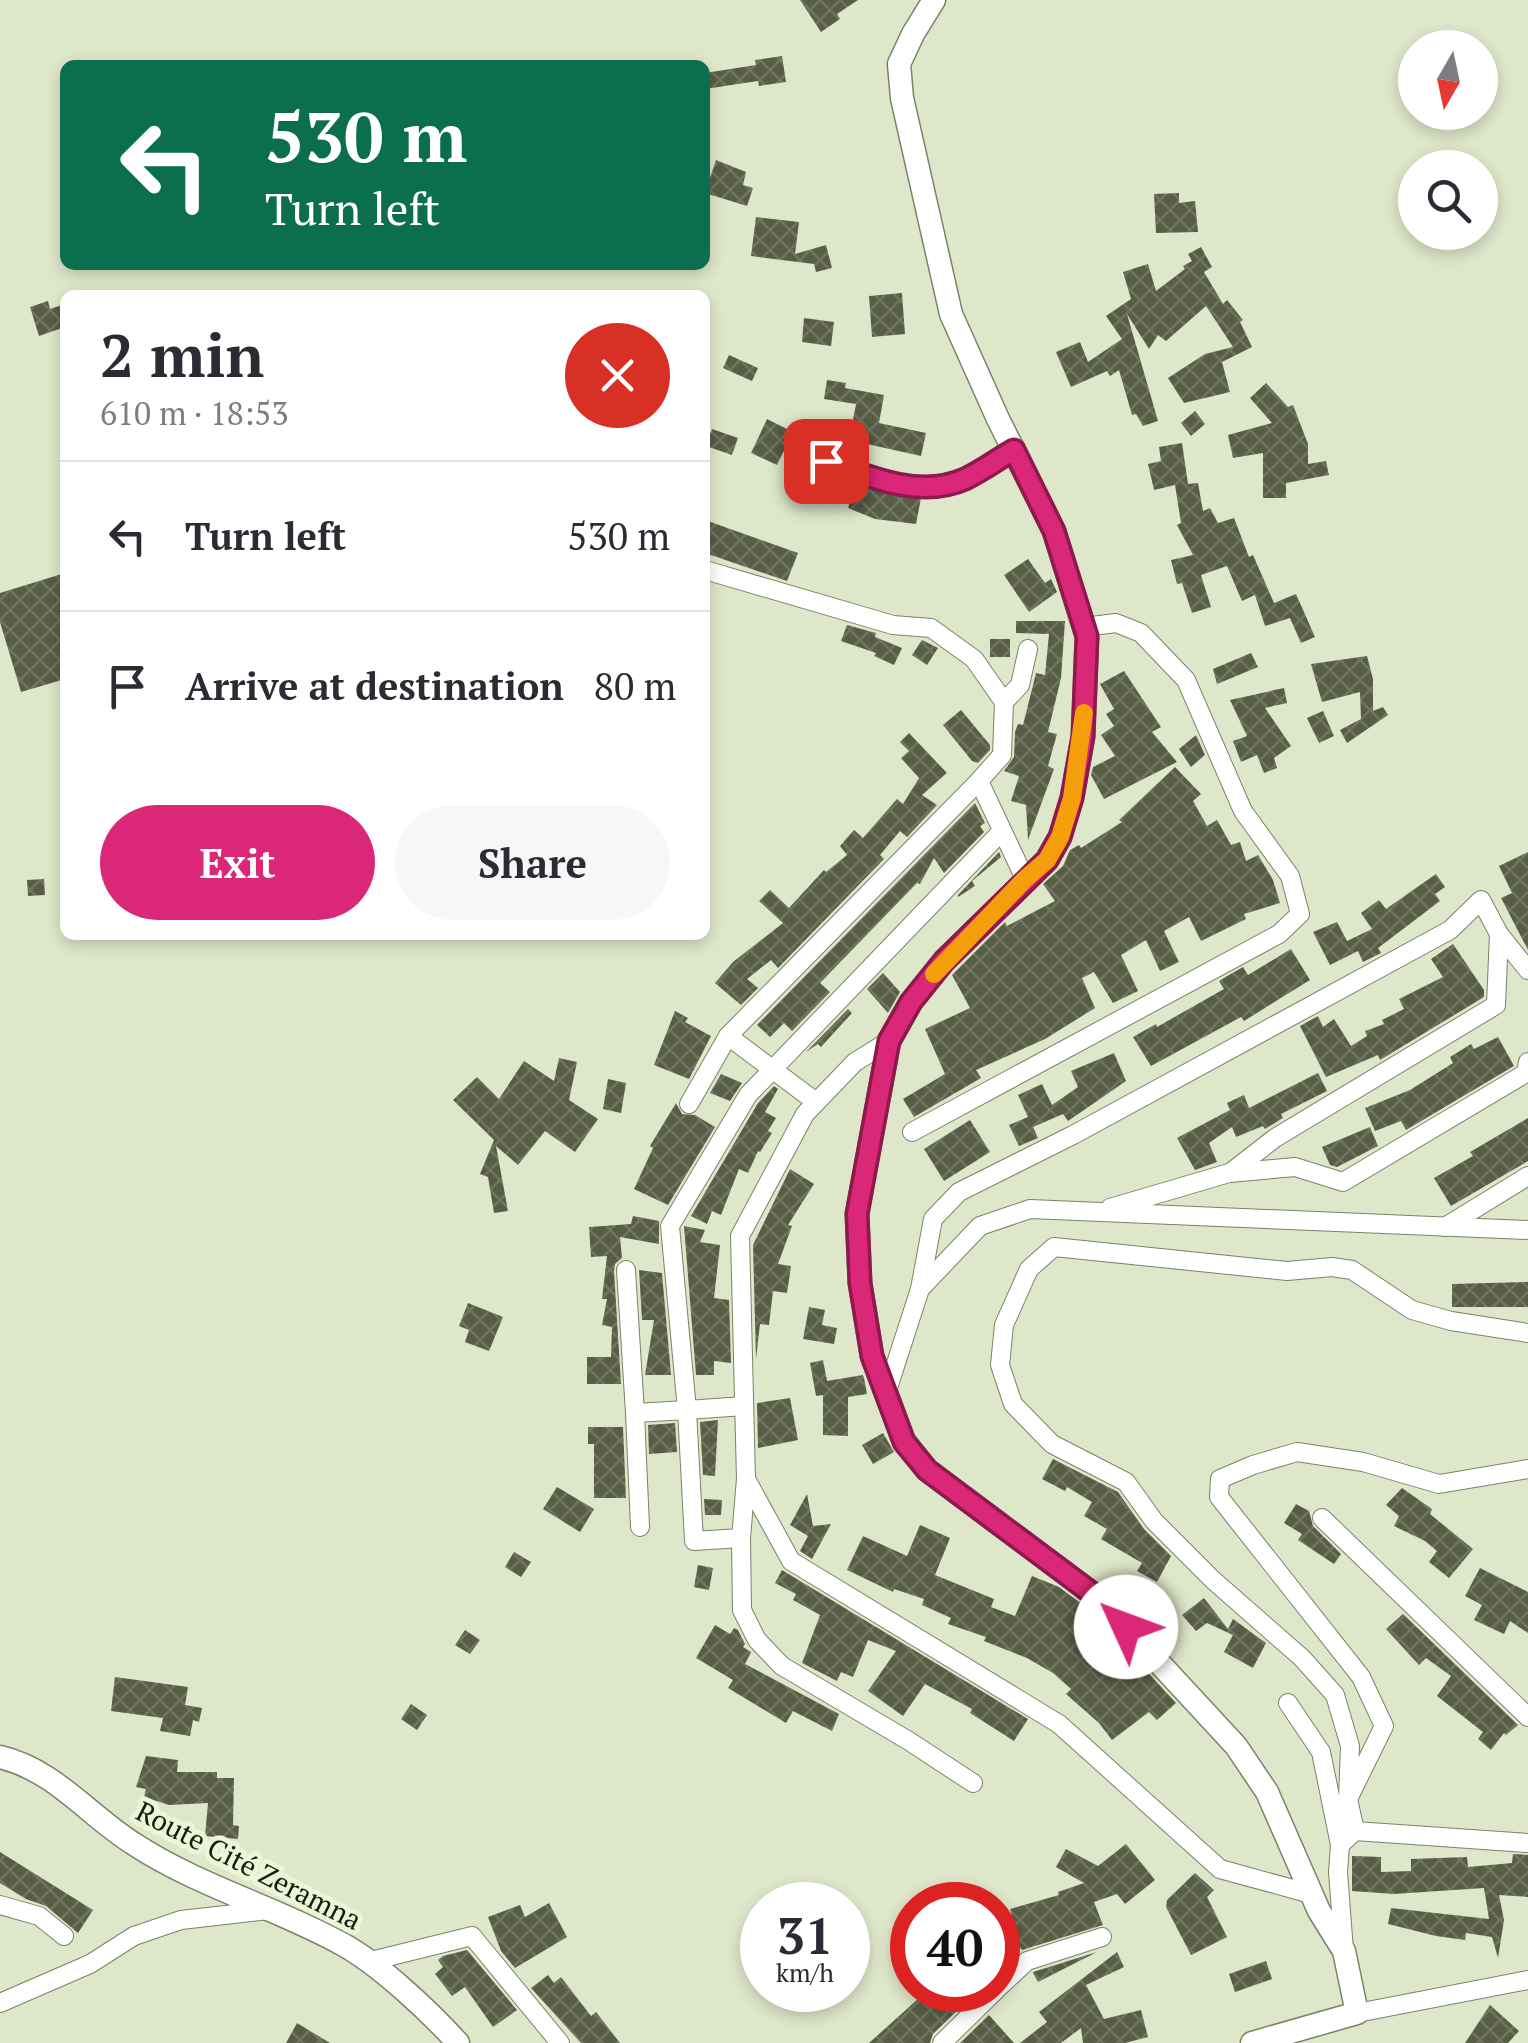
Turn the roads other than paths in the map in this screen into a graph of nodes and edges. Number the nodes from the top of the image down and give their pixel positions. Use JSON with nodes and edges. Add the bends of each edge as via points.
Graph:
{"nodes":[{"id":1,"x":934,"y":0,"type":"edge"},
{"id":2,"x":1014,"y":450,"type":"junction"},
{"id":3,"x":802,"y":451,"type":"dead end"},
{"id":4,"x":710,"y":571,"type":"edge"},
{"id":5,"x":1084,"y":626,"type":"junction"},
{"id":6,"x":1028,"y":650,"type":"dead end"},
{"id":7,"x":1004,"y":702,"type":"junction"},
{"id":8,"x":979,"y":781,"type":"junction"},
{"id":9,"x":1001,"y":832,"type":"junction"},
{"id":10,"x":1025,"y":879,"type":"junction"},
{"id":11,"x":1499,"y":934,"type":"junction"},
{"id":12,"x":1528,"y":970,"type":"edge"},
{"id":13,"x":728,"y":1036,"type":"junction"},
{"id":14,"x":889,"y":1041,"type":"junction"},
{"id":15,"x":1528,"y":1062,"type":"edge"},
{"id":16,"x":772,"y":1068,"type":"junction"},
{"id":17,"x":816,"y":1102,"type":"junction"},
{"id":18,"x":689,"y":1104,"type":"dead end"},
{"id":19,"x":912,"y":1132,"type":"dead end"},
{"id":20,"x":1229,"y":1173,"type":"junction"},
{"id":21,"x":1528,"y":1176,"type":"edge"},
{"id":22,"x":1095,"y":1212,"type":"junction"},
{"id":23,"x":1445,"y":1227,"type":"junction"},
{"id":24,"x":1528,"y":1230,"type":"edge"},
{"id":25,"x":626,"y":1270,"type":"dead end"},
{"id":26,"x":920,"y":1289,"type":"junction"},
{"id":27,"x":1528,"y":1333,"type":"edge"},
{"id":28,"x":886,"y":1394,"type":"junction"},
{"id":29,"x":744,"y":1406,"type":"junction"},
{"id":30,"x":687,"y":1410,"type":"junction"},
{"id":31,"x":635,"y":1412,"type":"junction"},
{"id":32,"x":1528,"y":1469,"type":"edge"},
{"id":33,"x":746,"y":1479,"type":"junction"},
{"id":34,"x":1322,"y":1518,"type":"dead end"},
{"id":35,"x":640,"y":1527,"type":"dead end"},
{"id":36,"x":741,"y":1538,"type":"junction"},
{"id":37,"x":1288,"y":1703,"type":"dead end"},
{"id":38,"x":1528,"y":1718,"type":"edge"},
{"id":39,"x":0,"y":1757,"type":"edge"},
{"id":40,"x":973,"y":1783,"type":"dead end"},
{"id":41,"x":1348,"y":1799,"type":"junction"},
{"id":42,"x":1355,"y":1831,"type":"junction"},
{"id":43,"x":1528,"y":1843,"type":"edge"},
{"id":44,"x":1340,"y":1844,"type":"junction"},
{"id":45,"x":1311,"y":1894,"type":"junction"},
{"id":46,"x":0,"y":1906,"type":"edge"},
{"id":47,"x":269,"y":1910,"type":"junction"},
{"id":48,"x":64,"y":1936,"type":"dead end"},
{"id":49,"x":1102,"y":1937,"type":"dead end"},
{"id":50,"x":1344,"y":1951,"type":"junction"},
{"id":51,"x":367,"y":1962,"type":"junction"},
{"id":52,"x":1020,"y":1967,"type":"edge"},
{"id":53,"x":1528,"y":1980,"type":"edge"},
{"id":54,"x":0,"y":2002,"type":"edge"},
{"id":55,"x":974,"y":2012,"type":"edge"},
{"id":56,"x":1357,"y":2013,"type":"junction"},
{"id":57,"x":458,"y":2043,"type":"edge"},
{"id":58,"x":560,"y":2043,"type":"edge"},
{"id":59,"x":942,"y":2043,"type":"edge"},
{"id":60,"x":1252,"y":2043,"type":"edge"}],
"edges":[{"from":1,"to":2,"type":"street","via":[[900,64],[902,98],[951,314]]},
{"from":2,"to":3,"type":"street","via":[[962,480],[919,487],[876,481]]},
{"from":2,"to":5,"type":"street","via":[[1054,531]]},
{"from":4,"to":7,"type":"street","via":[[894,625],[932,628],[974,660]]},
{"from":5,"to":10,"type":"street","via":[[1083,736],[1072,798],[1047,860]]},
{"from":5,"to":19,"type":"street","via":[[1116,623],[1141,633],[1186,680],[1243,811],[1290,876],[1300,914],[1278,934]]},
{"from":6,"to":7,"type":"street","via":[[1020,685]]},
{"from":7,"to":8,"type":"street","via":[[1002,755]]},
{"from":8,"to":9,"type":"street"},
{"from":8,"to":13,"type":"street"},
{"from":9,"to":10,"type":"street"},
{"from":9,"to":16,"type":"street"},
{"from":10,"to":14,"type":"street","via":[[944,961]]},
{"from":11,"to":12,"type":"street"},
{"from":11,"to":20,"type":"street","via":[[1496,1005]]},
{"from":11,"to":26,"type":"street","via":[[1481,900],[1450,930],[959,1192],[933,1219]]},
{"from":13,"to":16,"type":"street"},
{"from":13,"to":18,"type":"street"},
{"from":14,"to":17,"type":"street","via":[[855,1062]]},
{"from":14,"to":28,"type":"street","via":[[857,1214],[860,1283]]},
{"from":15,"to":20,"type":"street","via":[[1526,1072],[1343,1182],[1296,1168]]},
{"from":16,"to":17,"type":"street"},
{"from":16,"to":30,"type":"street","via":[[748,1094],[670,1226]]},
{"from":17,"to":29,"type":"street","via":[[740,1236]]},
{"from":20,"to":22,"type":"street"},
{"from":21,"to":23,"type":"street"},
{"from":22,"to":23,"type":"street"},
{"from":22,"to":26,"type":"street","via":[[1030,1209],[980,1226]]},
{"from":23,"to":24,"type":"street"},
{"from":25,"to":31,"type":"street"},
{"from":26,"to":28,"type":"street"},
{"from":27,"to":41,"type":"street","via":[[1412,1310],[1352,1270],[1287,1271],[1054,1247],[1030,1269],[1004,1325],[1000,1364],[1013,1404],[1052,1444],[1126,1482],[1154,1521],[1335,1695],[1350,1746]]},
{"from":28,"to":45,"type":"street","via":[[904,1442],[927,1470],[1101,1600],[1236,1746],[1267,1792]]},
{"from":29,"to":30,"type":"street"},
{"from":29,"to":33,"type":"street"},
{"from":30,"to":31,"type":"street"},
{"from":30,"to":36,"type":"street","via":[[694,1541]]},
{"from":31,"to":35,"type":"street"},
{"from":32,"to":41,"type":"street","via":[[1440,1484],[1298,1452],[1220,1478],[1219,1497],[1361,1677],[1384,1726]]},
{"from":33,"to":36,"type":"street"},
{"from":33,"to":45,"type":"street","via":[[791,1561],[1059,1724],[1220,1869]]},
{"from":34,"to":38,"type":"street"},
{"from":36,"to":40,"type":"street","via":[[742,1610],[756,1640],[782,1666]]},
{"from":37,"to":44,"type":"street","via":[[1321,1752]]},
{"from":39,"to":47,"type":"street","name":"Route Cité Zeramna","via":[[60,1785],[132,1843]]},
{"from":41,"to":42,"type":"street"},
{"from":42,"to":43,"type":"street"},
{"from":42,"to":44,"type":"street"},
{"from":44,"to":50,"type":"street"},
{"from":45,"to":50,"type":"street"},
{"from":46,"to":48,"type":"street","via":[[39,1916]]},
{"from":47,"to":51,"type":"street","name":"Route Cité Zeramna"},
{"from":47,"to":54,"type":"street","via":[[181,1920],[134,1936],[90,1964]]},
{"from":49,"to":52,"type":"street"},
{"from":50,"to":56,"type":"street"},
{"from":51,"to":57,"type":"street","name":"Route Cité Zeramna"},
{"from":51,"to":58,"type":"street","via":[[472,1936]]},
{"from":53,"to":56,"type":"street"},
{"from":55,"to":59,"type":"street"},
{"from":56,"to":60,"type":"street"}]}
